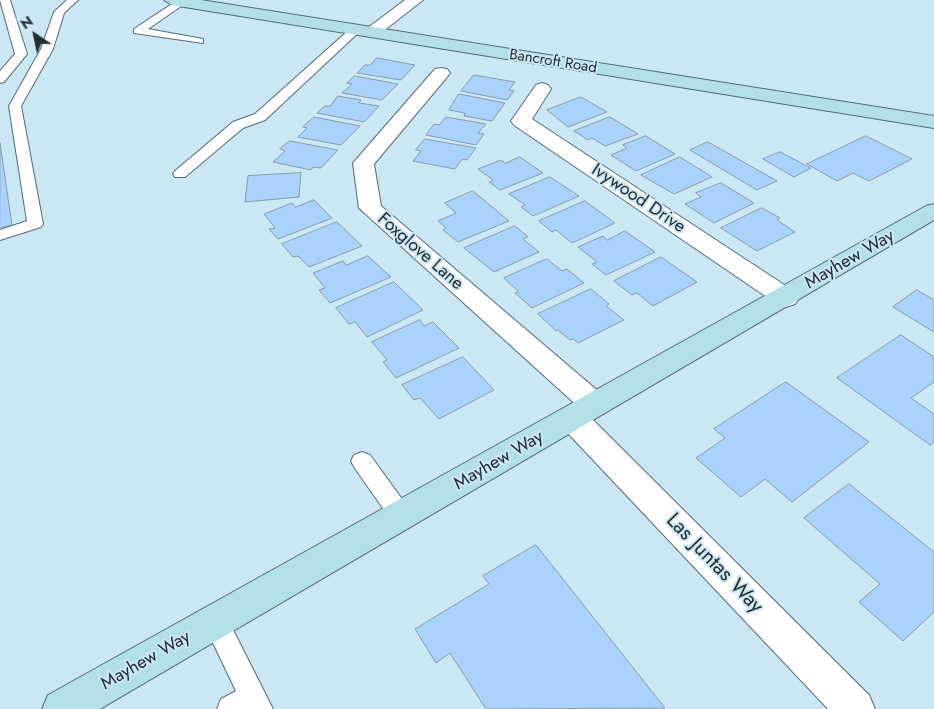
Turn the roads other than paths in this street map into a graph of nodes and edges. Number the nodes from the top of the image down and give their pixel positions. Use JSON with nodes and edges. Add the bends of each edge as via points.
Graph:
{"nodes":[{"id":1,"x":5,"y":0,"type":"edge"},
{"id":2,"x":73,"y":0,"type":"edge"},
{"id":3,"x":415,"y":0,"type":"edge"},
{"id":4,"x":177,"y":1,"type":"edge"},
{"id":5,"x":354,"y":31,"type":"junction"},
{"id":6,"x":371,"y":33,"type":"junction"},
{"id":7,"x":199,"y":41,"type":"dead end"},
{"id":8,"x":442,"y":73,"type":"dead end"},
{"id":9,"x":0,"y":79,"type":"edge"},
{"id":10,"x":542,"y":89,"type":"dead end"},
{"id":11,"x":934,"y":122,"type":"edge"},
{"id":12,"x":180,"y":174,"type":"dead end"},
{"id":13,"x":934,"y":211,"type":"edge"},
{"id":14,"x":0,"y":235,"type":"edge"},
{"id":15,"x":786,"y":298,"type":"junction"},
{"id":16,"x":584,"y":412,"type":"junction"},
{"id":17,"x":362,"y":461,"type":"dead end"},
{"id":18,"x":402,"y":517,"type":"junction"},
{"id":19,"x":216,"y":622,"type":"junction"},
{"id":20,"x":247,"y":705,"type":"edge"},
{"id":21,"x":62,"y":709,"type":"edge"},
{"id":22,"x":855,"y":709,"type":"edge"}],
"edges":[{"from":1,"to":9,"type":"lane","via":[[21,54]]},
{"from":2,"to":14,"type":"lane","via":[[59,12],[45,55],[15,106],[35,224]]},
{"from":3,"to":6,"type":"street"},
{"from":4,"to":5,"type":"street","name":"Bancroft Road"},
{"from":4,"to":7,"type":"lane","via":[[138,31]]},
{"from":5,"to":6,"type":"street","name":"Bancroft Road"},
{"from":5,"to":12,"type":"lane","via":[[260,117],[238,125]]},
{"from":6,"to":11,"type":"street","name":"Bancroft Road"},
{"from":8,"to":16,"type":"street","name":"Foxglove Lane","via":[[363,162],[370,208]]},
{"from":10,"to":15,"type":"street","name":"Ivywood Drive","via":[[521,121]]},
{"from":13,"to":15,"type":"street","name":"Mayhew Way"},
{"from":15,"to":16,"type":"street","name":"Mayhew Way"},
{"from":16,"to":18,"type":"street","name":"Mayhew Way"},
{"from":16,"to":22,"type":"street","name":"Las Juntas Way"},
{"from":17,"to":18,"type":"lane"},
{"from":18,"to":19,"type":"street","name":"Mayhew Way"},
{"from":19,"to":20,"type":"lane"},
{"from":19,"to":21,"type":"street","name":"Mayhew Way"}]}
